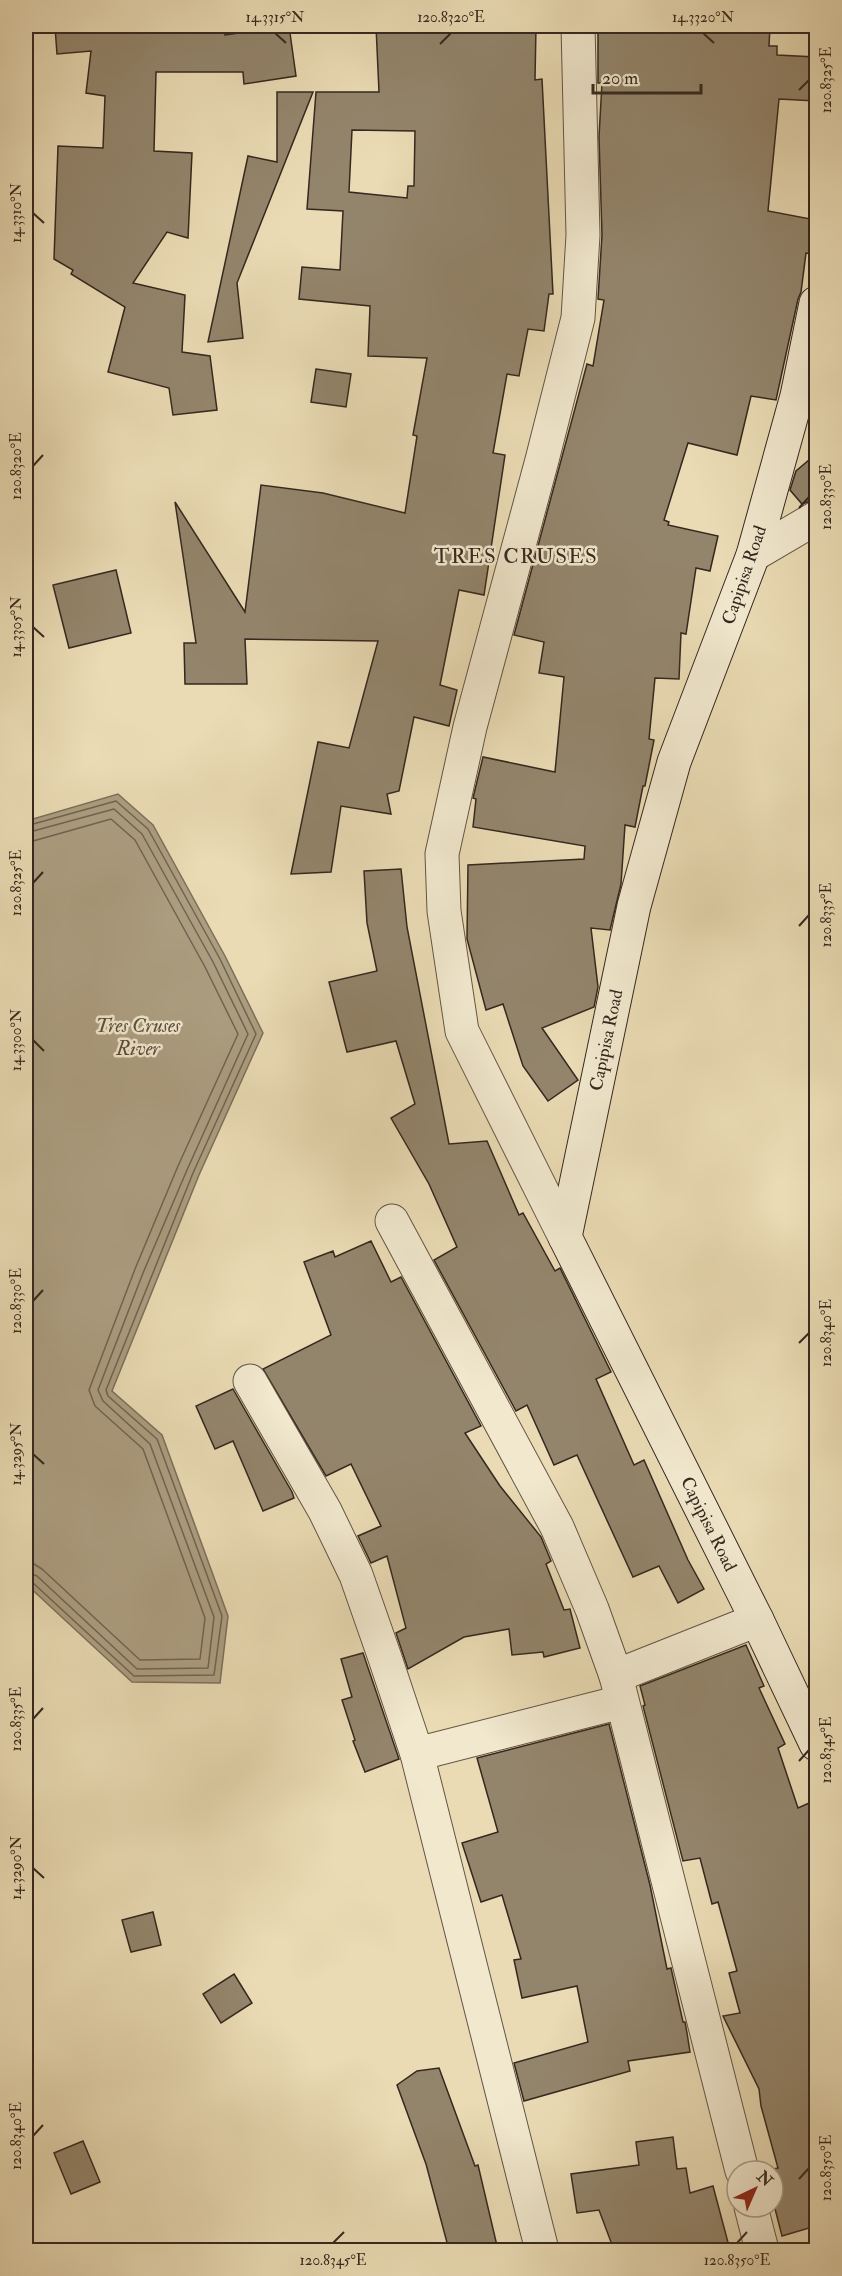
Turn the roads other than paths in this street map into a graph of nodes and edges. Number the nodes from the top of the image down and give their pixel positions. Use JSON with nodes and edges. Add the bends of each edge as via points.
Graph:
{"nodes":[{"id":1,"x":578,"y":26,"type":"edge"},
{"id":2,"x":816,"y":303,"type":"edge"},
{"id":3,"x":816,"y":518,"type":"edge"},
{"id":4,"x":753,"y":555,"type":"junction"},
{"id":5,"x":392,"y":1221,"type":"dead end"},
{"id":6,"x":565,"y":1237,"type":"junction"},
{"id":7,"x":250,"y":1381,"type":"dead end"},
{"id":8,"x":757,"y":1620,"type":"junction"},
{"id":9,"x":619,"y":1689,"type":"junction"},
{"id":10,"x":816,"y":1744,"type":"edge"},
{"id":11,"x":417,"y":1754,"type":"junction"},
{"id":12,"x":739,"y":2159,"type":"edge"},
{"id":13,"x":754,"y":2219,"type":"edge"},
{"id":14,"x":543,"y":2250,"type":"edge"},
{"id":15,"x":762,"y":2250,"type":"edge"}],
"edges":[{"from":1,"to":6,"type":"street","via":[[583,235],[578,318],[470,727],[442,854],[444,912],[462,1031]]},
{"from":2,"to":4,"type":"street","name":"Capipisa Road","via":[[797,396]]},
{"from":3,"to":4,"type":"street"},
{"from":4,"to":6,"type":"street","name":"Capipisa Road","via":[[674,762],[634,906]]},
{"from":5,"to":9,"type":"street","via":[[557,1527],[592,1609]]},
{"from":6,"to":8,"type":"street","name":"Capipisa Road"},
{"from":7,"to":11,"type":"street","via":[[325,1511],[356,1575]]},
{"from":8,"to":9,"type":"street"},
{"from":8,"to":10,"type":"street","name":"Capipisa Road"},
{"from":9,"to":11,"type":"street"},
{"from":9,"to":12,"type":"street"},
{"from":11,"to":14,"type":"street"},
{"from":13,"to":15,"type":"street"}]}
